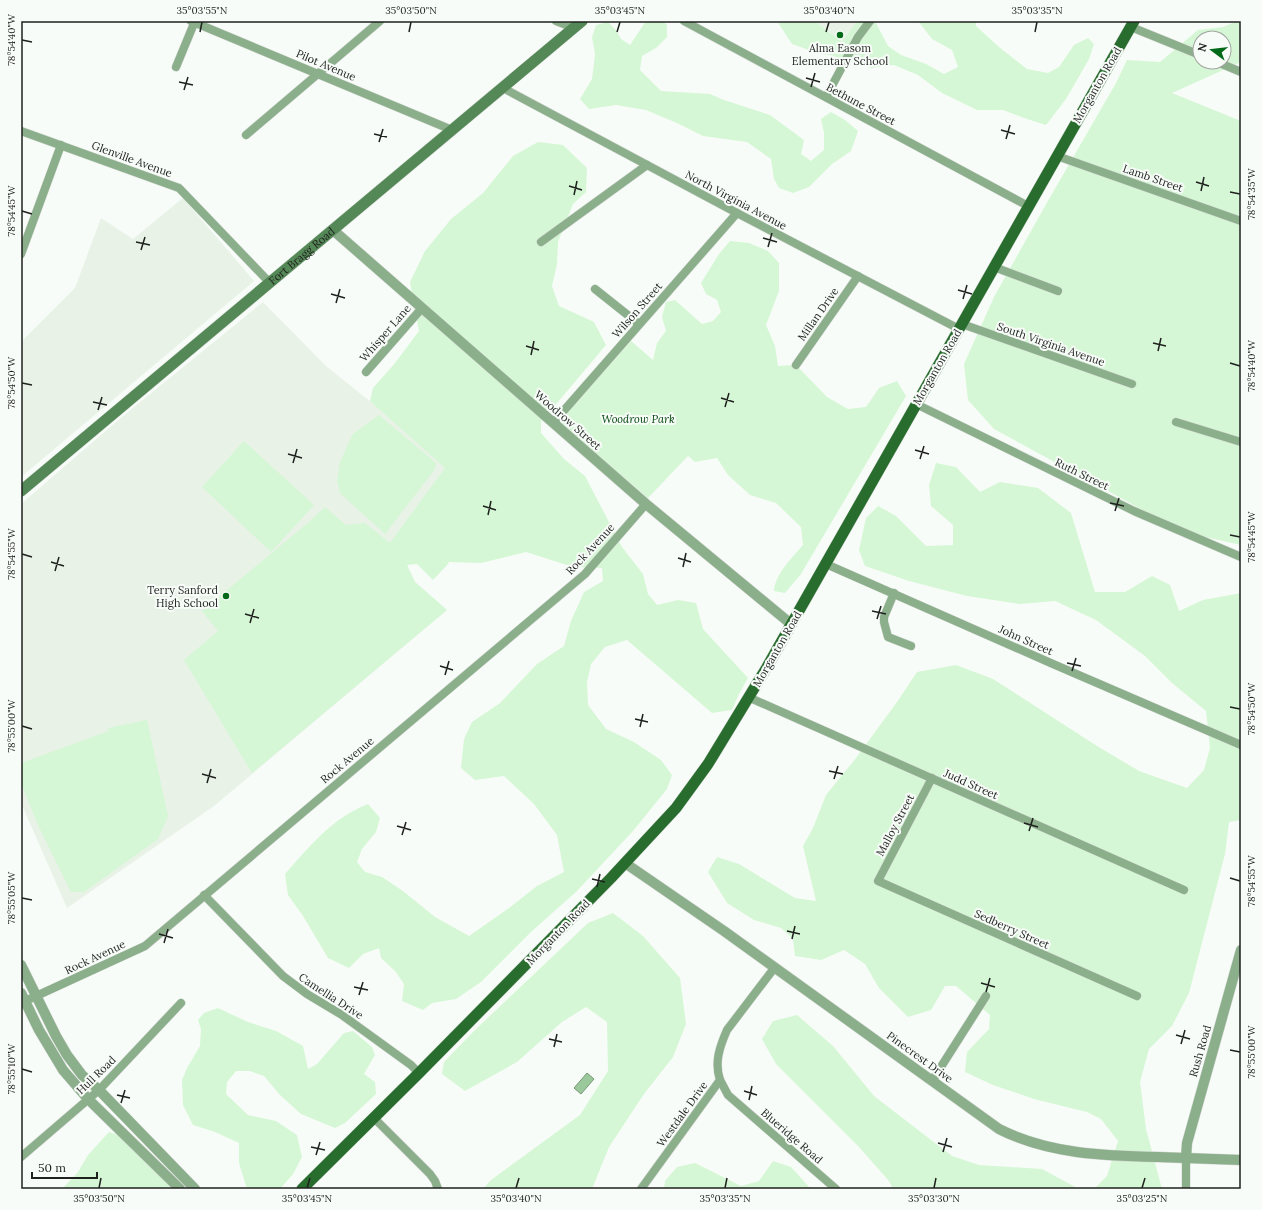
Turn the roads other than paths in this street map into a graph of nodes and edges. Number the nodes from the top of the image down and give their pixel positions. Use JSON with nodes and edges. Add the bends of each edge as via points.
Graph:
{"nodes":[{"id":1,"x":193,"y":21,"type":"edge"},
{"id":2,"x":380,"y":21,"type":"edge"},
{"id":3,"x":556,"y":21,"type":"edge"},
{"id":4,"x":684,"y":21,"type":"edge"},
{"id":5,"x":870,"y":21,"type":"edge"},
{"id":6,"x":1132,"y":24,"type":"edge"},
{"id":7,"x":578,"y":25,"type":"edge"},
{"id":8,"x":1192,"y":51,"type":"edge"},
{"id":9,"x":176,"y":67,"type":"dead end"},
{"id":10,"x":318,"y":74,"type":"junction"},
{"id":11,"x":502,"y":88,"type":"junction"},
{"id":12,"x":826,"y":97,"type":"junction"},
{"id":13,"x":452,"y":130,"type":"junction"},
{"id":14,"x":21,"y":131,"type":"edge"},
{"id":15,"x":246,"y":135,"type":"dead end"},
{"id":16,"x":61,"y":145,"type":"junction"},
{"id":17,"x":1057,"y":156,"type":"junction"},
{"id":18,"x":647,"y":165,"type":"junction"},
{"id":19,"x":1028,"y":206,"type":"junction"},
{"id":20,"x":737,"y":213,"type":"junction"},
{"id":21,"x":1241,"y":221,"type":"edge"},
{"id":22,"x":333,"y":230,"type":"junction"},
{"id":23,"x":541,"y":242,"type":"dead end"},
{"id":24,"x":21,"y":254,"type":"edge"},
{"id":25,"x":994,"y":267,"type":"junction"},
{"id":26,"x":858,"y":276,"type":"junction"},
{"id":27,"x":270,"y":283,"type":"junction"},
{"id":28,"x":595,"y":289,"type":"dead end"},
{"id":29,"x":1058,"y":291,"type":"dead end"},
{"id":30,"x":422,"y":308,"type":"junction"},
{"id":31,"x":639,"y":324,"type":"junction"},
{"id":32,"x":960,"y":327,"type":"junction"},
{"id":33,"x":796,"y":365,"type":"dead end"},
{"id":34,"x":366,"y":372,"type":"dead end"},
{"id":35,"x":1132,"y":384,"type":"dead end"},
{"id":36,"x":916,"y":404,"type":"junction"},
{"id":37,"x":553,"y":422,"type":"junction"},
{"id":38,"x":1176,"y":422,"type":"dead end"},
{"id":39,"x":1241,"y":442,"type":"edge"},
{"id":40,"x":21,"y":491,"type":"edge"},
{"id":41,"x":646,"y":504,"type":"junction"},
{"id":42,"x":1241,"y":557,"type":"edge"},
{"id":43,"x":826,"y":564,"type":"junction"},
{"id":44,"x":894,"y":593,"type":"junction"},
{"id":45,"x":791,"y":624,"type":"junction"},
{"id":46,"x":911,"y":646,"type":"dead end"},
{"id":47,"x":748,"y":697,"type":"junction"},
{"id":48,"x":1241,"y":745,"type":"edge"},
{"id":49,"x":932,"y":778,"type":"junction"},
{"id":50,"x":625,"y":863,"type":"junction"},
{"id":51,"x":878,"y":881,"type":"joint"},
{"id":52,"x":1184,"y":890,"type":"dead end"},
{"id":53,"x":204,"y":895,"type":"junction"},
{"id":54,"x":1241,"y":950,"type":"edge"},
{"id":55,"x":21,"y":965,"type":"edge"},
{"id":56,"x":775,"y":967,"type":"junction"},
{"id":57,"x":36,"y":996,"type":"junction"},
{"id":58,"x":986,"y":996,"type":"dead end"},
{"id":59,"x":1137,"y":996,"type":"dead end"},
{"id":60,"x":22,"y":999,"type":"edge"},
{"id":61,"x":181,"y":1003,"type":"dead end"},
{"id":62,"x":419,"y":1073,"type":"junction"},
{"id":63,"x":720,"y":1080,"type":"junction"},
{"id":64,"x":932,"y":1081,"type":"junction"},
{"id":65,"x":99,"y":1090,"type":"junction"},
{"id":66,"x":88,"y":1098,"type":"junction"},
{"id":67,"x":374,"y":1118,"type":"junction"},
{"id":68,"x":21,"y":1158,"type":"edge"},
{"id":69,"x":1186,"y":1158,"type":"junction"},
{"id":70,"x":1241,"y":1160,"type":"edge"},
{"id":71,"x":180,"y":1189,"type":"edge"},
{"id":72,"x":195,"y":1189,"type":"edge"},
{"id":73,"x":302,"y":1189,"type":"edge"},
{"id":74,"x":438,"y":1189,"type":"edge"},
{"id":75,"x":641,"y":1189,"type":"edge"},
{"id":76,"x":836,"y":1189,"type":"edge"},
{"id":77,"x":1186,"y":1189,"type":"edge"}],
"edges":[{"from":1,"to":9,"type":"street"},
{"from":1,"to":10,"type":"street","name":"Pilot Avenue"},
{"from":2,"to":10,"type":"street"},
{"from":3,"to":7,"type":"street"},
{"from":4,"to":12,"type":"street","name":"Bethune Street"},
{"from":5,"to":12,"type":"street","via":[[858,37]]},
{"from":6,"to":8,"type":"street"},
{"from":6,"to":17,"type":"main road","name":"Morganton Road"},
{"from":7,"to":11,"type":"main road","name":"Fort Bragg Road"},
{"from":10,"to":13,"type":"street","name":"Pilot Avenue"},
{"from":10,"to":15,"type":"street"},
{"from":11,"to":13,"type":"main road","name":"Fort Bragg Road"},
{"from":11,"to":18,"type":"street","name":"North Virginia Avenue"},
{"from":12,"to":19,"type":"street","name":"Bethune Street"},
{"from":13,"to":22,"type":"main road","name":"Fort Bragg Road"},
{"from":14,"to":16,"type":"street","name":"Glenville Avenue"},
{"from":16,"to":24,"type":"street"},
{"from":16,"to":27,"type":"street","name":"Glenville Avenue","via":[[179,188]]},
{"from":17,"to":19,"type":"main road","name":"Morganton Road"},
{"from":17,"to":21,"type":"street","name":"Lamb Street"},
{"from":18,"to":20,"type":"street","name":"North Virginia Avenue"},
{"from":18,"to":23,"type":"street"},
{"from":19,"to":25,"type":"main road","name":"Morganton Road"},
{"from":20,"to":26,"type":"street","name":"North Virginia Avenue"},
{"from":20,"to":31,"type":"street","name":"Wilson Street"},
{"from":22,"to":27,"type":"main road","name":"Fort Bragg Road"},
{"from":22,"to":30,"type":"street","name":"Woodrow Street"},
{"from":25,"to":29,"type":"street"},
{"from":25,"to":32,"type":"main road","name":"Morganton Road"},
{"from":26,"to":32,"type":"street","name":"North Virginia Avenue"},
{"from":26,"to":33,"type":"street","name":"Millan Drive"},
{"from":27,"to":40,"type":"main road","name":"Fort Bragg Road"},
{"from":28,"to":31,"type":"street"},
{"from":30,"to":34,"type":"street","name":"Whisper Lane"},
{"from":30,"to":37,"type":"street","name":"Woodrow Street"},
{"from":31,"to":37,"type":"street","name":"Wilson Street"},
{"from":32,"to":35,"type":"street","name":"South Virginia Avenue"},
{"from":32,"to":36,"type":"main road","name":"Morganton Road"},
{"from":36,"to":42,"type":"street","name":"Ruth Street","via":[[1134,511]]},
{"from":36,"to":43,"type":"main road","name":"Morganton Road"},
{"from":37,"to":41,"type":"street","name":"Woodrow Street"},
{"from":38,"to":39,"type":"street"},
{"from":41,"to":45,"type":"street","name":"Woodrow Street"},
{"from":41,"to":53,"type":"street","name":"Rock Avenue","via":[[585,574]]},
{"from":43,"to":44,"type":"street","name":"John Street"},
{"from":43,"to":45,"type":"main road","name":"Morganton Road"},
{"from":44,"to":46,"type":"street","via":[[885,613],[884,622],[888,636]]},
{"from":44,"to":48,"type":"street","name":"John Street"},
{"from":45,"to":47,"type":"main road","name":"Morganton Road"},
{"from":47,"to":49,"type":"street","name":"Judd Street"},
{"from":47,"to":50,"type":"main road","name":"Morganton Road","via":[[691,789]]},
{"from":49,"to":51,"type":"street","name":"Malloy Street"},
{"from":49,"to":52,"type":"street","name":"Judd Street"},
{"from":50,"to":56,"type":"street","name":"Pinecrest Drive"},
{"from":50,"to":62,"type":"main road","name":"Morganton Road"},
{"from":51,"to":59,"type":"street","name":"Sedberry Street"},
{"from":53,"to":57,"type":"street","name":"Rock Avenue","via":[[145,946]]},
{"from":53,"to":62,"type":"street","name":"Camellia Drive","via":[[292,984],[342,1015]]},
{"from":54,"to":69,"type":"street","name":"Rush Road","via":[[1187,1143]]},
{"from":55,"to":57,"type":"street"},
{"from":56,"to":63,"type":"street","name":"Westdale Drive","via":[[722,1040],[718,1057]]},
{"from":56,"to":64,"type":"street","name":"Pinecrest Drive"},
{"from":57,"to":60,"type":"street","name":"Rock Avenue"},
{"from":57,"to":65,"type":"street","via":[[67,1055],[82,1075]]},
{"from":58,"to":64,"type":"street"},
{"from":60,"to":66,"type":"street","via":[[63,1070]]},
{"from":61,"to":65,"type":"street","name":"Hull Road"},
{"from":62,"to":67,"type":"main road","name":"Morganton Road"},
{"from":63,"to":75,"type":"street","name":"Westdale Drive"},
{"from":63,"to":76,"type":"street","name":"Blueridge Road","via":[[728,1095]]},
{"from":64,"to":69,"type":"street","name":"Pinecrest Drive","via":[[999,1129],[1033,1142],[1086,1153]]},
{"from":65,"to":66,"type":"street","name":"Hull Road"},
{"from":65,"to":72,"type":"street"},
{"from":66,"to":68,"type":"street","name":"Hull Road"},
{"from":66,"to":71,"type":"street"},
{"from":67,"to":73,"type":"main road","name":"Morganton Road"},
{"from":67,"to":74,"type":"street","via":[[430,1174]]},
{"from":69,"to":70,"type":"street","name":"Pinecrest Drive"},
{"from":69,"to":77,"type":"street"}]}
